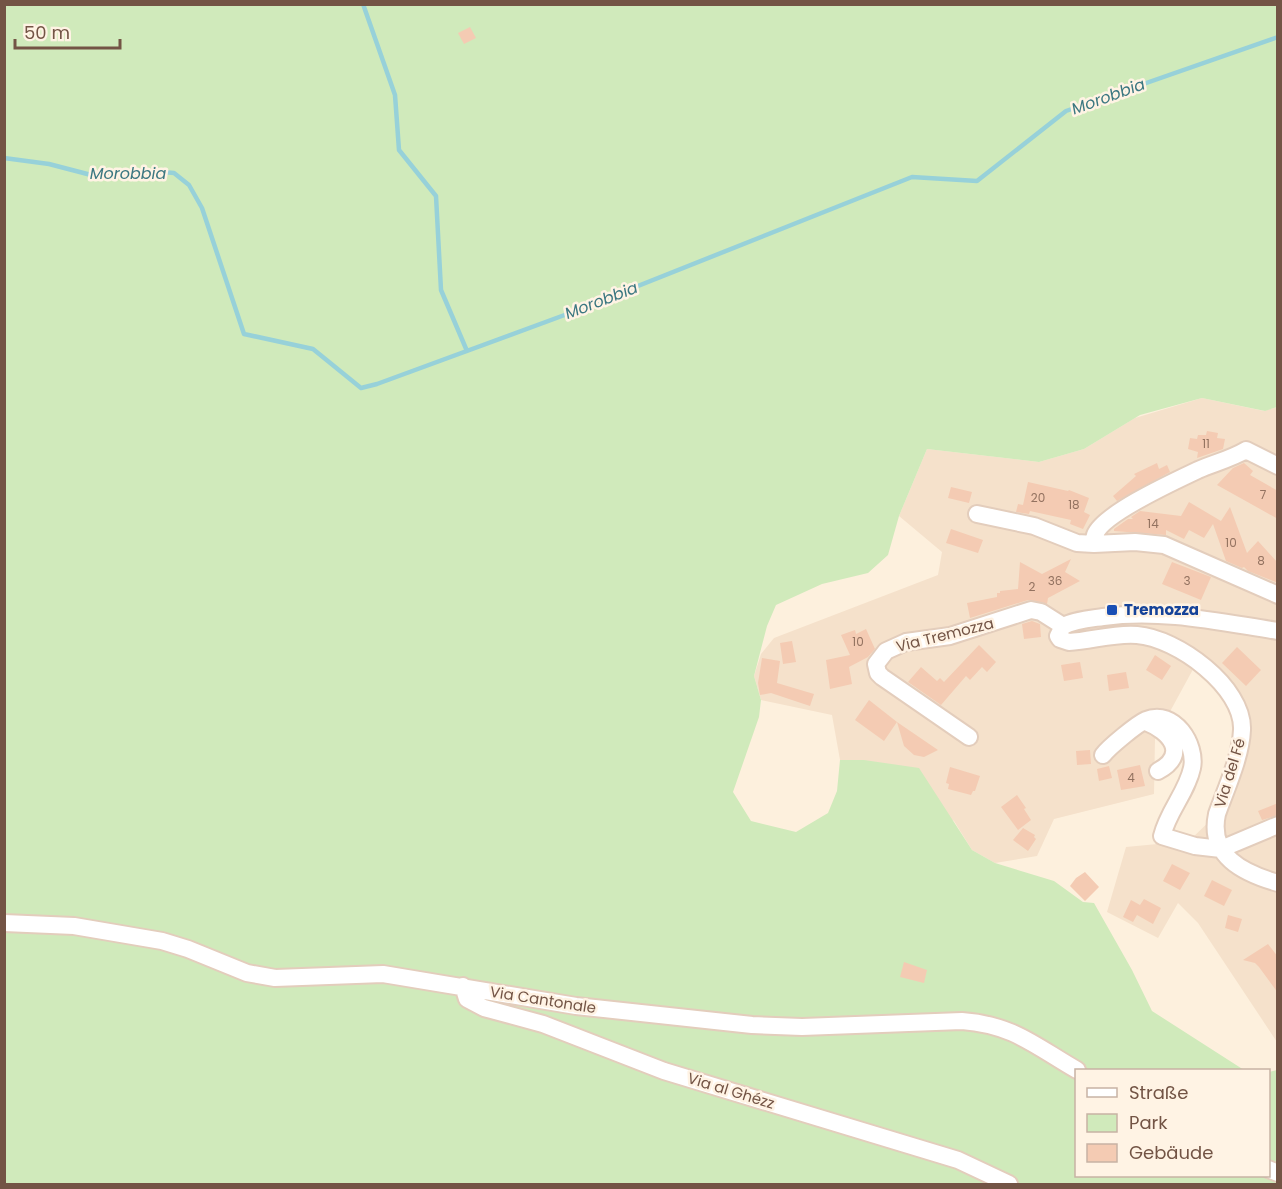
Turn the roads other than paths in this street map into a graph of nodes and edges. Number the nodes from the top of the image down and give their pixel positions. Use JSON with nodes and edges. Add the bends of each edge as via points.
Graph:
{"nodes":[{"id":1,"x":1278,"y":466,"type":"edge"},
{"id":2,"x":977,"y":514,"type":"dead end"},
{"id":3,"x":1094,"y":544,"type":"junction"},
{"id":4,"x":1278,"y":595,"type":"edge"},
{"id":5,"x":1063,"y":626,"type":"junction"},
{"id":6,"x":1278,"y":631,"type":"edge"},
{"id":7,"x":1145,"y":721,"type":"junction"},
{"id":8,"x":969,"y":737,"type":"dead end"},
{"id":9,"x":1102,"y":755,"type":"dead end"},
{"id":10,"x":1158,"y":771,"type":"dead end"},
{"id":11,"x":1278,"y":825,"type":"edge"},
{"id":12,"x":1221,"y":849,"type":"junction"},
{"id":13,"x":1278,"y":883,"type":"edge"},
{"id":14,"x":4,"y":923,"type":"edge"},
{"id":15,"x":463,"y":986,"type":"junction"},
{"id":16,"x":1075,"y":1070,"type":"edge"},
{"id":17,"x":1009,"y":1185,"type":"edge"}],
"edges":[{"from":1,"to":3,"type":"street","via":[[1246,450],[1199,469],[1124,508],[1102,525]]},
{"from":2,"to":3,"type":"street","via":[[1034,526],[1077,543]]},
{"from":3,"to":4,"type":"street","via":[[1164,545]]},
{"from":5,"to":6,"type":"street","via":[[1078,620],[1149,613]]},
{"from":5,"to":8,"type":"street","name":"Via Tremozza","via":[[1031,610],[950,636],[906,642],[882,654],[876,664],[882,677]]},
{"from":5,"to":12,"type":"street","name":"Via del Fé","via":[[1058,636],[1064,642],[1127,635],[1157,639],[1182,651],[1230,692],[1240,710],[1243,730],[1216,821]]},
{"from":7,"to":9,"type":"street"},
{"from":7,"to":10,"type":"street","via":[[1172,741],[1173,758]]},
{"from":7,"to":12,"type":"street","via":[[1163,719],[1179,728],[1191,745],[1193,757],[1190,777],[1166,820],[1162,836]]},
{"from":11,"to":12,"type":"street"},
{"from":12,"to":13,"type":"street","via":[[1246,871]]},
{"from":14,"to":15,"type":"street","name":"Via Cantonale","via":[[74,926],[162,941],[259,976],[383,974]]},
{"from":15,"to":16,"type":"street","name":"Via Cantonale","via":[[576,1006],[752,1025],[977,1022],[1016,1033]]},
{"from":15,"to":17,"type":"street","name":"Via al Ghézz","via":[[467,999],[484,1008],[543,1024],[664,1071],[958,1160]]}]}
